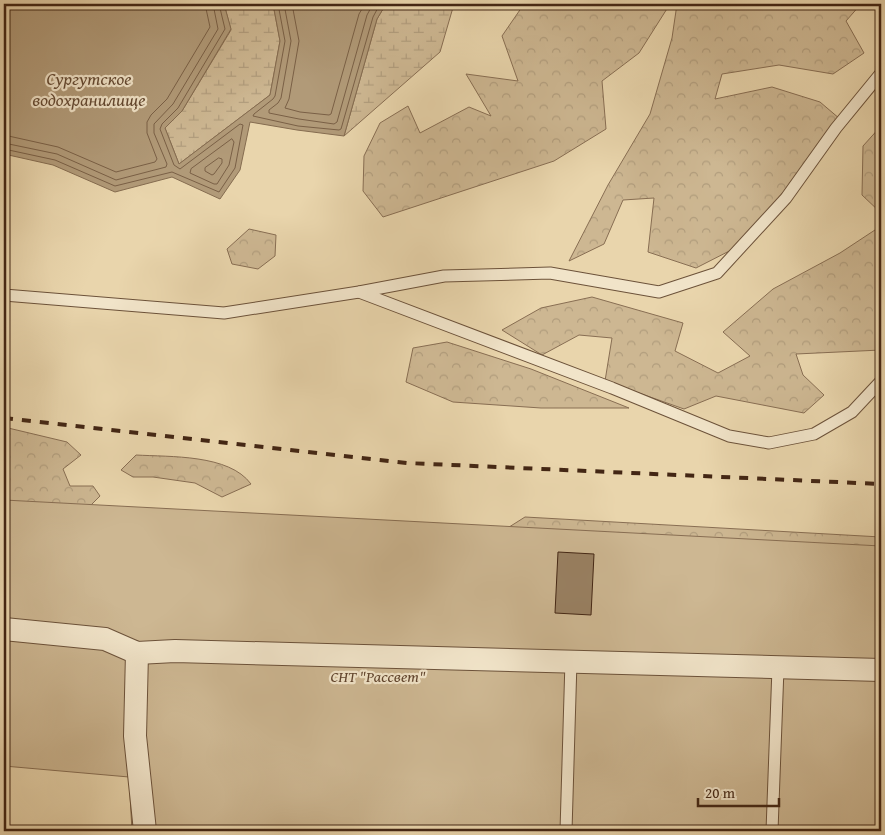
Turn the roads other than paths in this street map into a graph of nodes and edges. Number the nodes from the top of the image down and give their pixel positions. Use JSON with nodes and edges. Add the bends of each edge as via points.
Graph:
{"nodes":[{"id":1,"x":881,"y":73,"type":"edge"},
{"id":2,"x":358,"y":292,"type":"junction"},
{"id":3,"x":4,"y":295,"type":"edge"},
{"id":4,"x":881,"y":381,"type":"edge"},
{"id":5,"x":4,"y":629,"type":"edge"},
{"id":6,"x":137,"y":653,"type":"junction"},
{"id":7,"x":571,"y":661,"type":"junction"},
{"id":8,"x":778,"y":668,"type":"junction"},
{"id":9,"x":881,"y":670,"type":"edge"},
{"id":10,"x":145,"y":831,"type":"edge"},
{"id":11,"x":566,"y":831,"type":"edge"},
{"id":12,"x":772,"y":831,"type":"edge"}],
"edges":[{"from":1,"to":2,"type":"lane","via":[[836,128],[786,198],[717,273],[659,292],[550,274],[444,276]]},
{"from":2,"to":3,"type":"lane","via":[[224,313]]},
{"from":2,"to":4,"type":"lane","via":[[729,436],[769,443],[814,434],[852,412]]},
{"from":5,"to":6,"type":"street","via":[[106,639]]},
{"from":6,"to":7,"type":"street","via":[[175,651]]},
{"from":6,"to":10,"type":"street","via":[[135,736]]},
{"from":7,"to":8,"type":"street"},
{"from":7,"to":11,"type":"lane"},
{"from":8,"to":9,"type":"street"},
{"from":8,"to":12,"type":"lane"}]}
